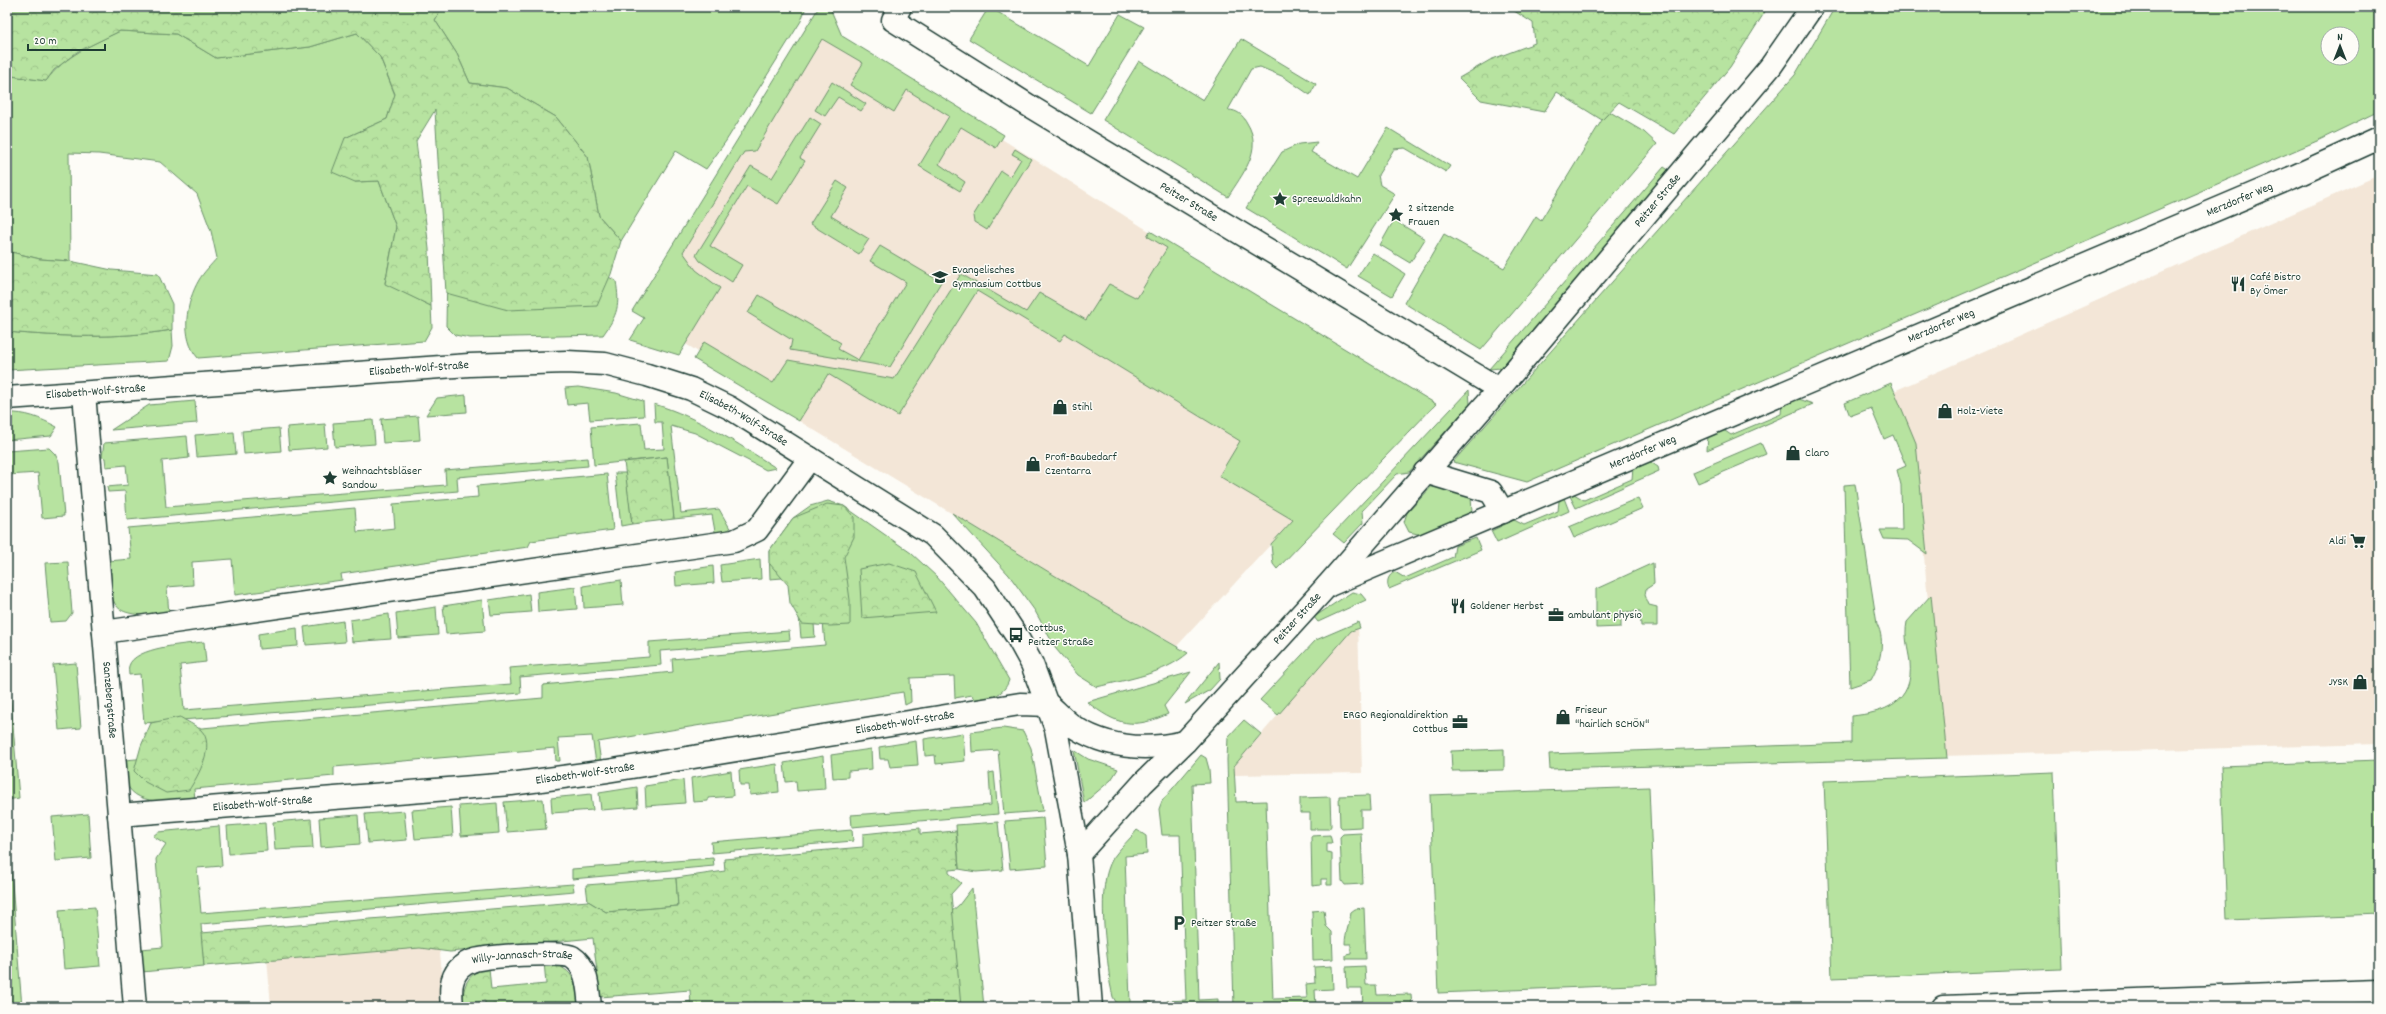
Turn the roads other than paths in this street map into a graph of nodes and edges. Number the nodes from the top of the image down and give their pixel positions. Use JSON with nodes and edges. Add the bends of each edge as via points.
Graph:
{"nodes":[{"id":1,"x":900,"y":7,"type":"edge"},
{"id":2,"x":1812,"y":7,"type":"edge"},
{"id":3,"x":2379,"y":138,"type":"edge"},
{"id":4,"x":1499,"y":390,"type":"junction"},
{"id":5,"x":84,"y":393,"type":"junction"},
{"id":6,"x":7,"y":398,"type":"edge"},
{"id":7,"x":810,"y":458,"type":"junction"},
{"id":8,"x":1425,"y":472,"type":"junction"},
{"id":9,"x":1503,"y":512,"type":"junction"},
{"id":10,"x":1327,"y":586,"type":"junction"},
{"id":11,"x":104,"y":632,"type":"junction"},
{"id":12,"x":1048,"y":705,"type":"junction"},
{"id":13,"x":1185,"y":742,"type":"junction"},
{"id":14,"x":119,"y":815,"type":"junction"},
{"id":15,"x":1079,"y":854,"type":"junction"},
{"id":16,"x":2379,"y":991,"type":"edge"},
{"id":17,"x":135,"y":1007,"type":"edge"},
{"id":18,"x":452,"y":1007,"type":"edge"},
{"id":19,"x":590,"y":1007,"type":"edge"},
{"id":20,"x":1091,"y":1007,"type":"edge"},
{"id":21,"x":1943,"y":1007,"type":"edge"}],
"edges":[{"from":1,"to":4,"type":"street","name":"Peitzer Straße","via":[[892,20]]},
{"from":2,"to":4,"type":"street","name":"Peitzer Straße","via":[[1771,66]]},
{"from":3,"to":9,"type":"street","name":"Merzdorfer Weg","via":[[2291,178]]},
{"from":4,"to":8,"type":"street","name":"Peitzer Straße"},
{"from":5,"to":6,"type":"street","name":"Elisabeth-Wolf-Straße"},
{"from":5,"to":7,"type":"street","name":"Elisabeth-Wolf-Straße","via":[[469,365],[567,362],[605,364],[691,389],[730,408]]},
{"from":5,"to":11,"type":"street","name":"Sanzebergstraße"},
{"from":7,"to":11,"type":"street","via":[[757,530],[734,541]]},
{"from":7,"to":12,"type":"street","name":"Elisabeth-Wolf-Straße","via":[[933,535],[980,583],[1032,664]]},
{"from":8,"to":9,"type":"street","via":[[1492,492]]},
{"from":8,"to":10,"type":"street","name":"Peitzer Straße"},
{"from":9,"to":10,"type":"street","name":"Merzdorfer Weg"},
{"from":10,"to":13,"type":"street","name":"Peitzer Straße"},
{"from":11,"to":14,"type":"street","name":"Sanzebergstraße"},
{"from":12,"to":13,"type":"street","name":"Elisabeth-Wolf-Straße","via":[[1074,727],[1106,741],[1134,748],[1159,748]]},
{"from":12,"to":14,"type":"street","name":"Elisabeth-Wolf-Straße","via":[[1020,704],[615,770],[511,784]]},
{"from":12,"to":15,"type":"street","name":"Elisabeth-Wolf-Straße","via":[[1056,729]]},
{"from":13,"to":15,"type":"street","name":"Peitzer Straße","via":[[1143,782]]},
{"from":14,"to":17,"type":"street","name":"Sanzebergstraße"},
{"from":15,"to":20,"type":"street"},
{"from":16,"to":21,"type":"street"},
{"from":18,"to":19,"type":"street","name":"Willy-Jannasch-Straße","via":[[452,982],[459,969],[472,960],[552,953],[571,956],[580,966],[587,981]]}]}
